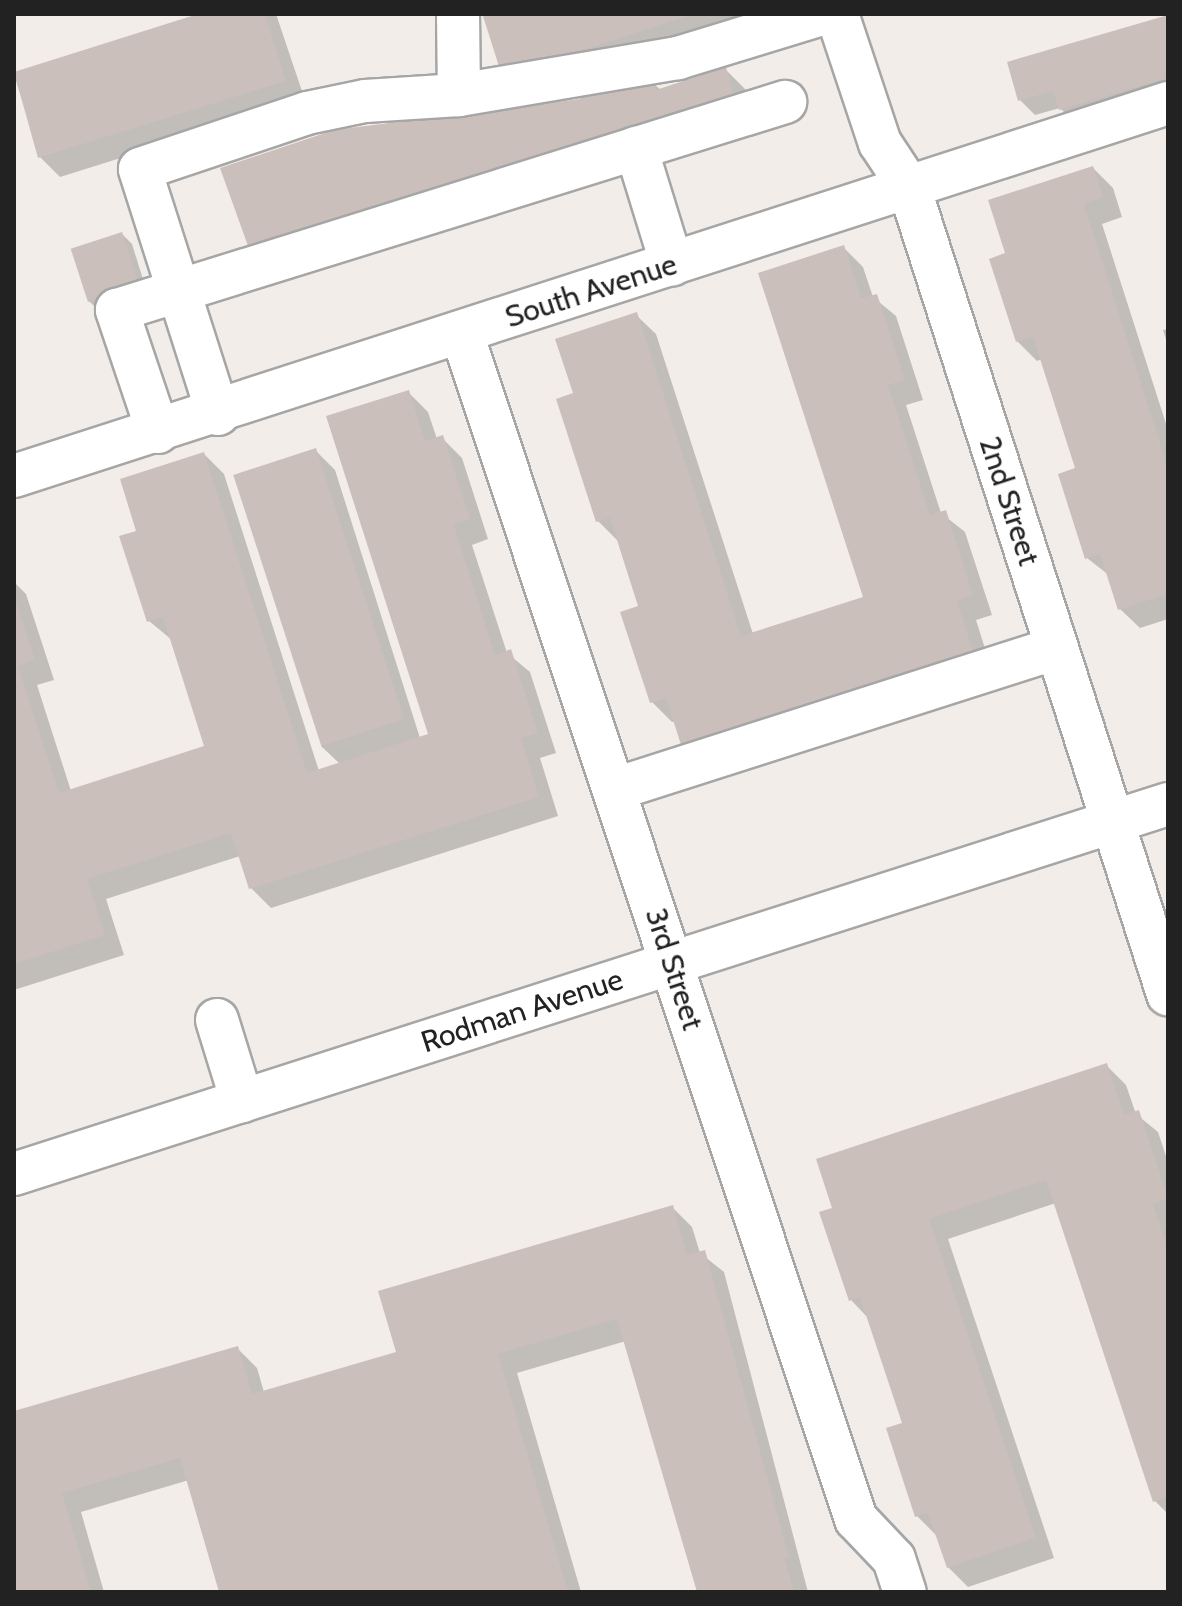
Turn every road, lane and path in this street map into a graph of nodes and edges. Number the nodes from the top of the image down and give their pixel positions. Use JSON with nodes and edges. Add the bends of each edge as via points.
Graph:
{"nodes":[{"id":1,"x":458,"y":14,"type":"edge"},
{"id":2,"x":822,"y":14,"type":"edge"},
{"id":3,"x":837,"y":14,"type":"edge"},
{"id":4,"x":459,"y":95,"type":"junction"},
{"id":5,"x":785,"y":102,"type":"dead end"},
{"id":6,"x":1168,"y":103,"type":"edge"},
{"id":7,"x":636,"y":148,"type":"junction"},
{"id":8,"x":909,"y":187,"type":"junction"},
{"id":9,"x":672,"y":265,"type":"junction"},
{"id":10,"x":179,"y":291,"type":"junction"},
{"id":11,"x":462,"y":334,"type":"junction"},
{"id":12,"x":218,"y":414,"type":"junction"},
{"id":13,"x":158,"y":432,"type":"junction"},
{"id":14,"x":14,"y":476,"type":"edge"},
{"id":15,"x":1056,"y":648,"type":"junction"},
{"id":16,"x":615,"y":789,"type":"junction"},
{"id":17,"x":1168,"y":804,"type":"edge"},
{"id":18,"x":1111,"y":822,"type":"junction"},
{"id":19,"x":672,"y":963,"type":"junction"},
{"id":20,"x":1168,"y":994,"type":"edge"},
{"id":21,"x":217,"y":1020,"type":"dead end"},
{"id":22,"x":242,"y":1101,"type":"junction"},
{"id":23,"x":14,"y":1174,"type":"edge"},
{"id":24,"x":905,"y":1592,"type":"edge"}],
"edges":[{"from":1,"to":4,"type":"street"},
{"from":2,"to":4,"type":"street","via":[[678,58]]},
{"from":3,"to":8,"type":"street","name":"2nd Street","via":[[880,143]]},
{"from":4,"to":10,"type":"street","via":[[365,101],[307,113],[140,169]]},
{"from":5,"to":7,"type":"street"},
{"from":6,"to":8,"type":"street","name":"South Avenue"},
{"from":7,"to":9,"type":"street"},
{"from":7,"to":10,"type":"street"},
{"from":8,"to":9,"type":"street","name":"South Avenue"},
{"from":8,"to":15,"type":"street","name":"2nd Street"},
{"from":9,"to":11,"type":"street","name":"South Avenue"},
{"from":10,"to":12,"type":"street"},
{"from":10,"to":13,"type":"street","via":[[117,310]]},
{"from":11,"to":12,"type":"street","name":"South Avenue"},
{"from":11,"to":16,"type":"street","name":"3rd Street"},
{"from":12,"to":13,"type":"street","name":"South Avenue"},
{"from":13,"to":14,"type":"street","name":"South Avenue"},
{"from":15,"to":16,"type":"street"},
{"from":15,"to":18,"type":"street","name":"2nd Street"},
{"from":16,"to":19,"type":"street","name":"3rd Street"},
{"from":17,"to":18,"type":"street","name":"Rodman Avenue"},
{"from":18,"to":19,"type":"street","name":"Rodman Avenue"},
{"from":18,"to":20,"type":"street","name":"2nd Street"},
{"from":19,"to":22,"type":"street","name":"Rodman Avenue"},
{"from":19,"to":24,"type":"street","name":"3rd Street","via":[[856,1519],[894,1559]]},
{"from":21,"to":22,"type":"street"},
{"from":22,"to":23,"type":"street","name":"Rodman Avenue"}]}
